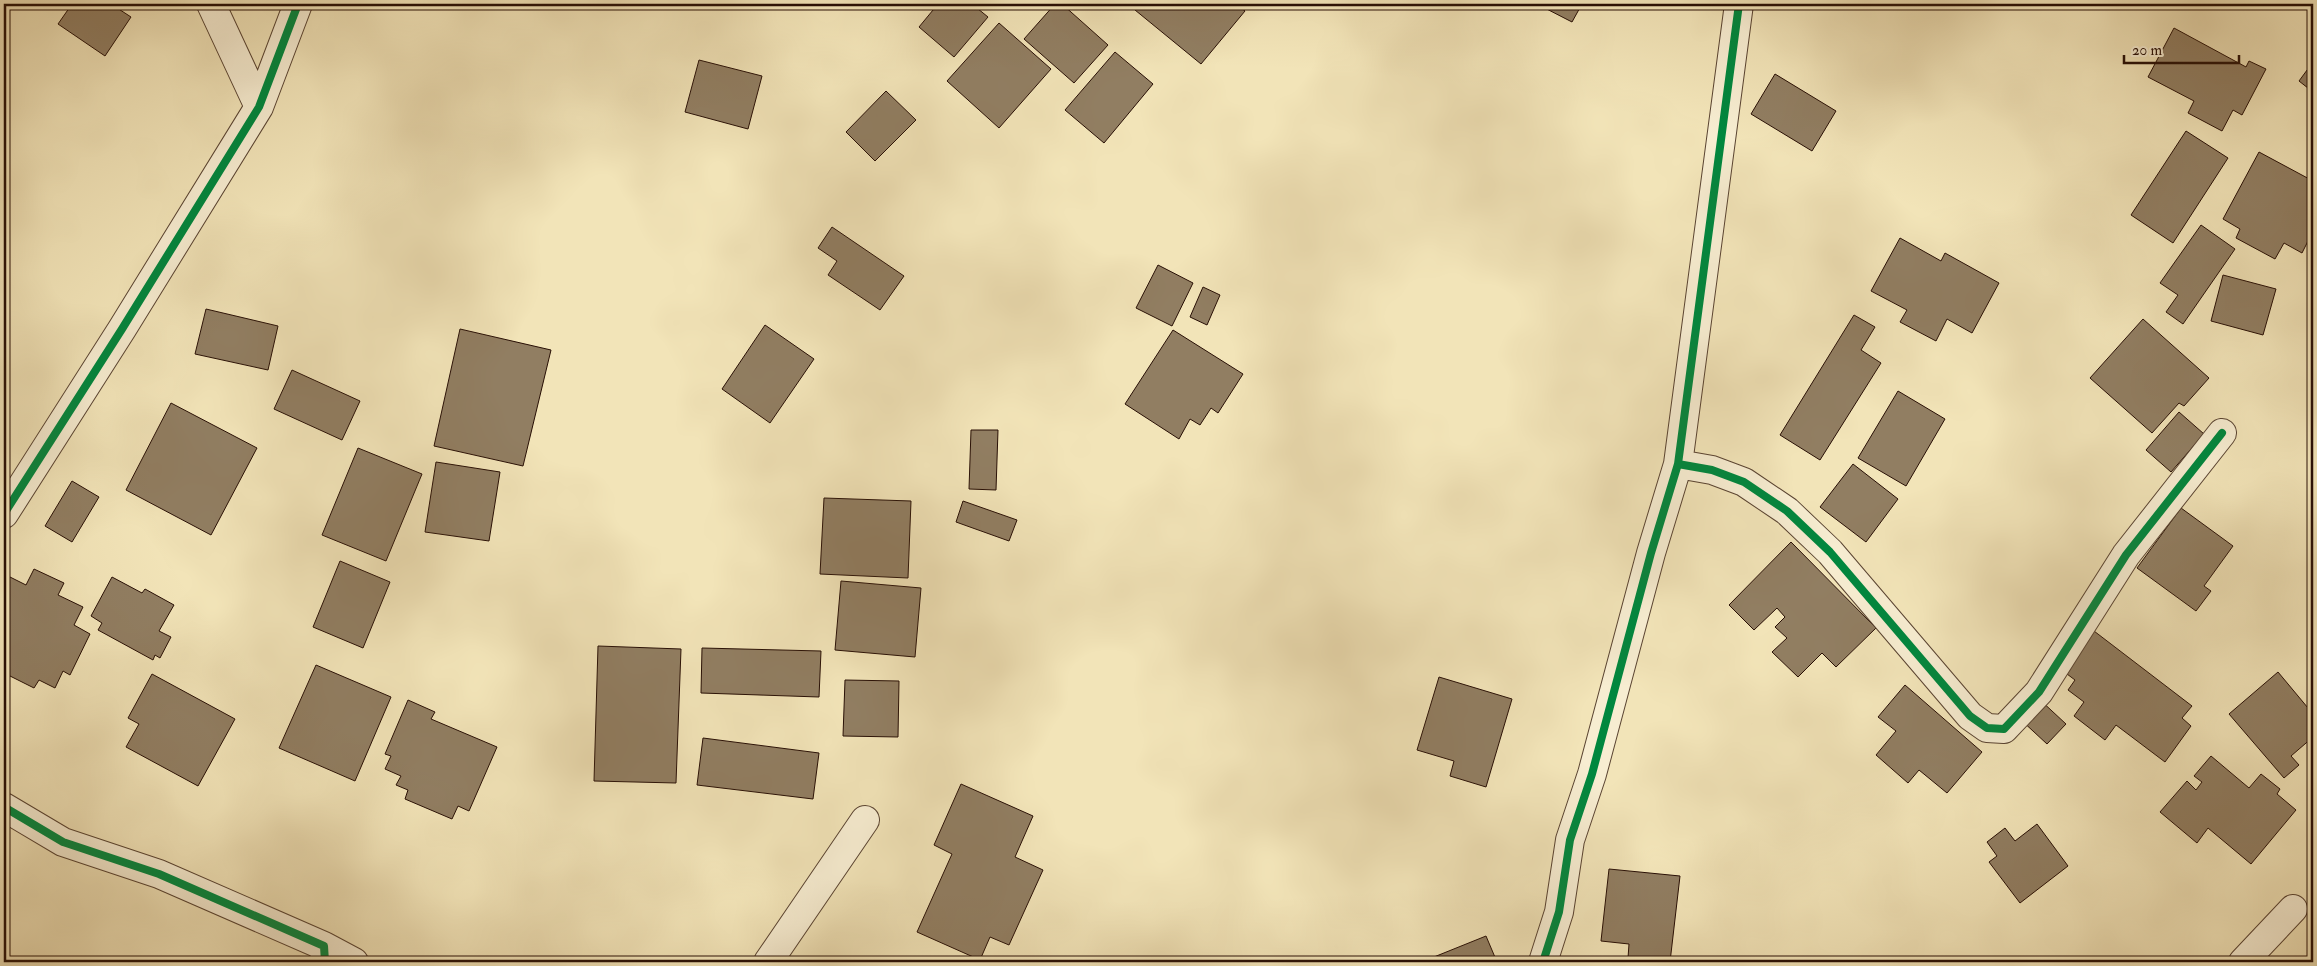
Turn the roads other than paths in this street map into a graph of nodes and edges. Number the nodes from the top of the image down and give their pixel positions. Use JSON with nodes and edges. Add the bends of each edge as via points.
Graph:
{"nodes":[{"id":1,"x":211,"y":4,"type":"edge"},
{"id":2,"x":298,"y":4,"type":"edge"},
{"id":3,"x":1739,"y":4,"type":"edge"},
{"id":4,"x":259,"y":107,"type":"junction"},
{"id":5,"x":2222,"y":433,"type":"dead end"},
{"id":6,"x":1678,"y":464,"type":"junction"},
{"id":7,"x":4,"y":514,"type":"edge"},
{"id":8,"x":4,"y":807,"type":"edge"},
{"id":9,"x":865,"y":820,"type":"dead end"},
{"id":10,"x":2293,"y":909,"type":"dead end"},
{"id":11,"x":325,"y":954,"type":"edge"},
{"id":12,"x":354,"y":962,"type":"edge"},
{"id":13,"x":768,"y":962,"type":"edge"},
{"id":14,"x":1543,"y":962,"type":"edge"},
{"id":15,"x":2243,"y":962,"type":"edge"}],
"edges":[{"from":1,"to":4,"type":"street"},
{"from":2,"to":4,"type":"street"},
{"from":3,"to":6,"type":"street"},
{"from":4,"to":7,"type":"street"},
{"from":5,"to":6,"type":"street","via":[[2126,554],[2039,692],[2004,729],[1987,728],[1970,716],[1830,552],[1787,511],[1744,482],[1712,470]]},
{"from":6,"to":14,"type":"street","via":[[1592,774],[1570,840],[1559,912]]},
{"from":8,"to":11,"type":"street","via":[[63,842],[159,874]]},
{"from":9,"to":13,"type":"street"},
{"from":10,"to":15,"type":"street"},
{"from":11,"to":12,"type":"street"}]}
